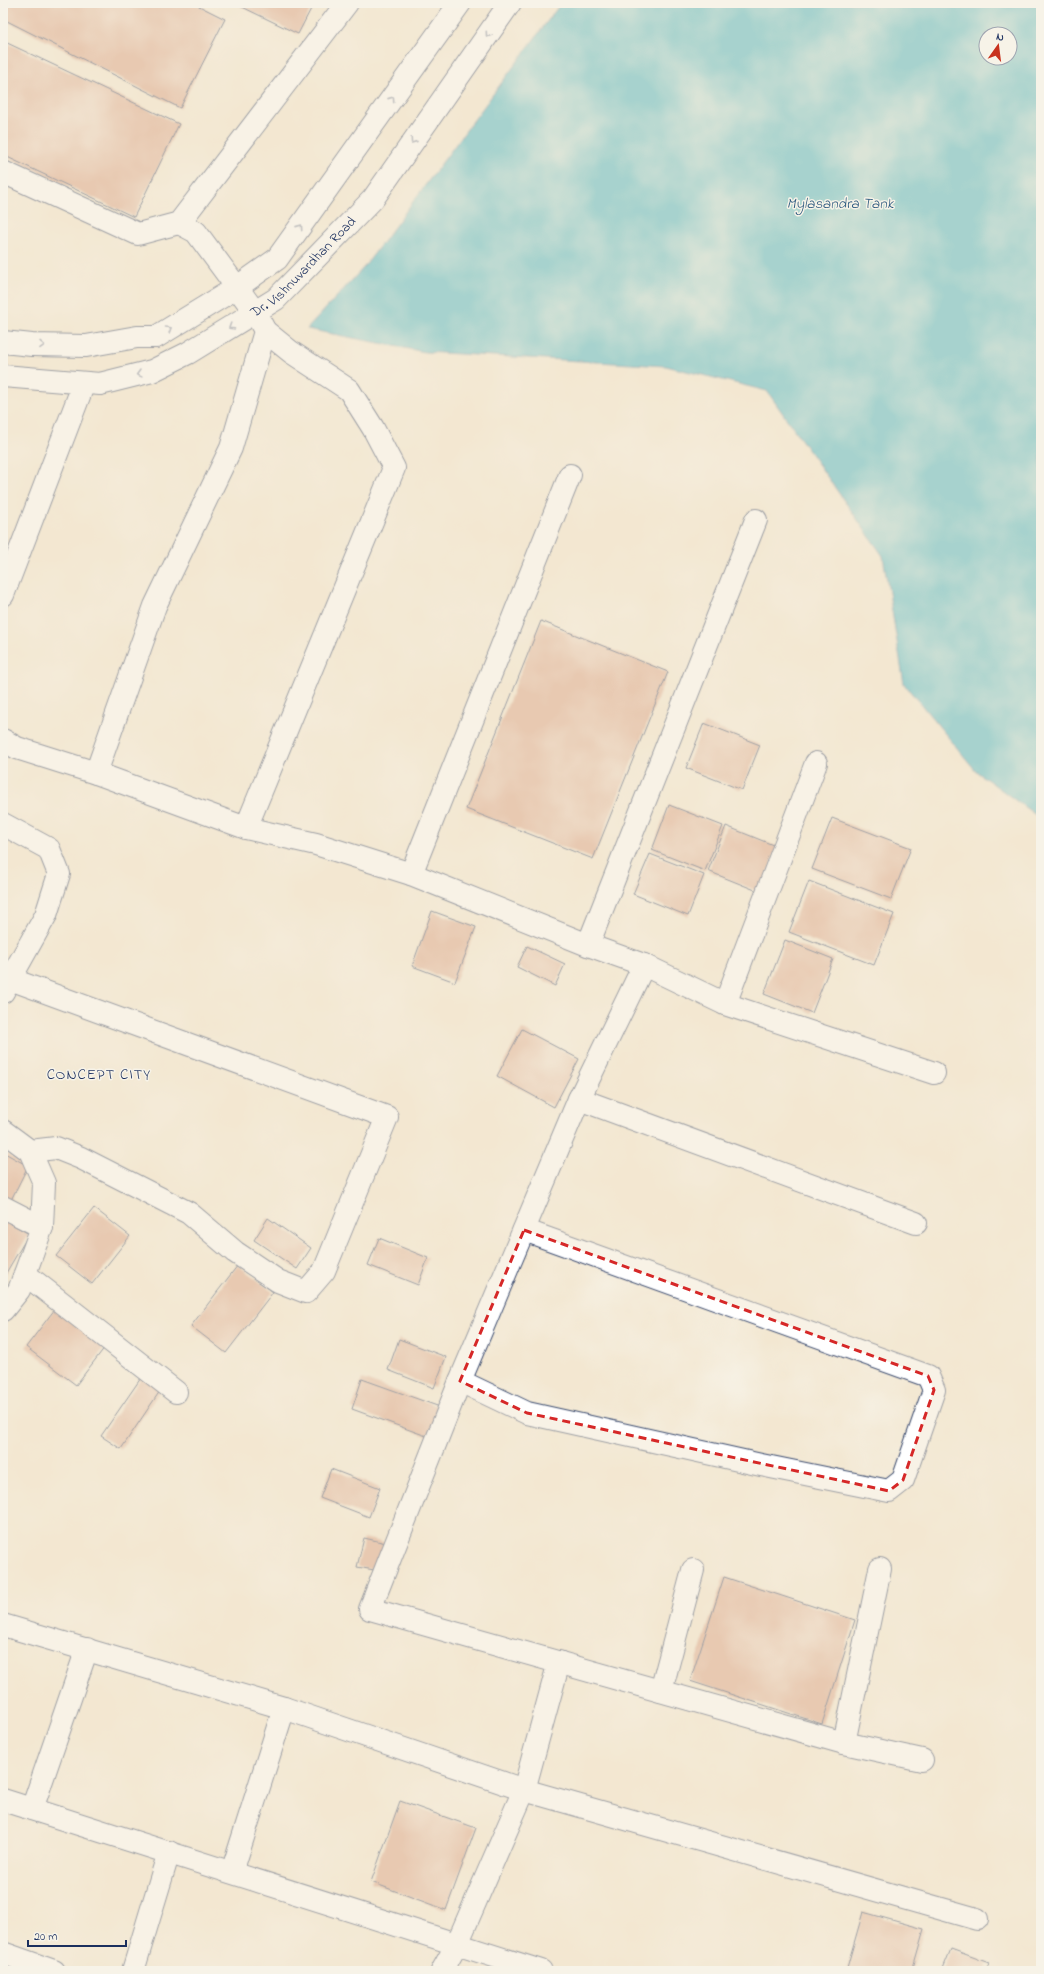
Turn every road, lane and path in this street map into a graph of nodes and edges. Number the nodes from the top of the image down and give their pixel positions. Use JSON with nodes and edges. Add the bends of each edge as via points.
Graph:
{"nodes":[{"id":1,"x":348,"y":3,"type":"edge"},
{"id":2,"x":460,"y":3,"type":"edge"},
{"id":3,"x":510,"y":3,"type":"edge"},
{"id":4,"x":3,"y":172,"type":"edge"},
{"id":5,"x":178,"y":223,"type":"junction"},
{"id":6,"x":236,"y":288,"type":"junction"},
{"id":7,"x":260,"y":321,"type":"junction"},
{"id":8,"x":3,"y":342,"type":"edge"},
{"id":9,"x":3,"y":376,"type":"edge"},
{"id":10,"x":84,"y":383,"type":"junction"},
{"id":11,"x":570,"y":475,"type":"dead end"},
{"id":12,"x":756,"y":520,"type":"dead end"},
{"id":13,"x":3,"y":595,"type":"edge"},
{"id":14,"x":3,"y":740,"type":"edge"},
{"id":15,"x":816,"y":763,"type":"dead end"},
{"id":16,"x":96,"y":773,"type":"junction"},
{"id":17,"x":3,"y":824,"type":"edge"},
{"id":18,"x":246,"y":828,"type":"junction"},
{"id":19,"x":411,"y":874,"type":"junction"},
{"id":20,"x":588,"y":945,"type":"junction"},
{"id":21,"x":644,"y":965,"type":"junction"},
{"id":22,"x":7,"y":986,"type":"edge"},
{"id":23,"x":726,"y":1004,"type":"junction"},
{"id":24,"x":934,"y":1074,"type":"dead end"},
{"id":25,"x":579,"y":1099,"type":"junction"},
{"id":26,"x":3,"y":1131,"type":"edge"},
{"id":27,"x":30,"y":1152,"type":"junction"},
{"id":28,"x":3,"y":1207,"type":"edge"},
{"id":29,"x":916,"y":1222,"type":"dead end"},
{"id":30,"x":42,"y":1227,"type":"junction"},
{"id":31,"x":524,"y":1230,"type":"junction"},
{"id":32,"x":25,"y":1274,"type":"junction"},
{"id":33,"x":3,"y":1310,"type":"edge"},
{"id":34,"x":460,"y":1381,"type":"junction"},
{"id":35,"x":176,"y":1392,"type":"dead end"},
{"id":36,"x":880,"y":1569,"type":"dead end"},
{"id":37,"x":693,"y":1570,"type":"dead end"},
{"id":38,"x":3,"y":1625,"type":"edge"},
{"id":39,"x":87,"y":1649,"type":"junction"},
{"id":40,"x":559,"y":1662,"type":"junction"},
{"id":41,"x":661,"y":1691,"type":"junction"},
{"id":42,"x":284,"y":1708,"type":"junction"},
{"id":43,"x":844,"y":1743,"type":"junction"},
{"id":44,"x":922,"y":1760,"type":"dead end"},
{"id":45,"x":524,"y":1790,"type":"junction"},
{"id":46,"x":3,"y":1800,"type":"edge"},
{"id":47,"x":32,"y":1809,"type":"junction"},
{"id":48,"x":168,"y":1852,"type":"junction"},
{"id":49,"x":232,"y":1872,"type":"junction"},
{"id":50,"x":977,"y":1918,"type":"dead end"},
{"id":51,"x":456,"y":1944,"type":"junction"},
{"id":52,"x":3,"y":1953,"type":"edge"},
{"id":53,"x":54,"y":1971,"type":"edge"},
{"id":54,"x":133,"y":1971,"type":"edge"},
{"id":55,"x":442,"y":1971,"type":"edge"},
{"id":56,"x":541,"y":1971,"type":"edge"}],
"edges":[{"from":1,"to":5,"type":"street"},
{"from":6,"to":2,"type":"street","name":"Dr. Vishnuvardhan Road","one_way":true,"via":[[277,259]]},
{"from":3,"to":7,"type":"street","name":"Dr. Vishnuvardhan Road","one_way":true,"via":[[373,199],[276,299]]},
{"from":4,"to":5,"type":"street","via":[[138,234]]},
{"from":5,"to":6,"type":"street","via":[[196,232]]},
{"from":6,"to":7,"type":"street"},
{"from":8,"to":6,"type":"street","name":"Dr. Vishnuvardhan Road","one_way":true,"via":[[86,346],[156,336]]},
{"from":7,"to":10,"type":"street","name":"Dr. Vishnuvardhan Road","one_way":true,"via":[[152,371],[100,384]]},
{"from":7,"to":16,"type":"street","via":[[232,448],[154,606]]},
{"from":7,"to":18,"type":"street","via":[[290,352],[349,390],[394,468]]},
{"from":9,"to":10,"type":"street","name":"Dr. Vishnuvardhan Road"},
{"from":10,"to":13,"type":"street"},
{"from":11,"to":19,"type":"street"},
{"from":12,"to":20,"type":"street"},
{"from":14,"to":16,"type":"street","via":[[17,748]]},
{"from":15,"to":23,"type":"street"},
{"from":16,"to":18,"type":"street"},
{"from":17,"to":22,"type":"street","via":[[49,850],[59,874],[46,915]]},
{"from":18,"to":19,"type":"street","via":[[316,844]]},
{"from":19,"to":20,"type":"street"},
{"from":20,"to":21,"type":"street"},
{"from":21,"to":23,"type":"street"},
{"from":21,"to":25,"type":"street"},
{"from":22,"to":27,"type":"street","via":[[387,1116],[324,1271],[306,1292],[278,1281],[235,1252],[189,1213],[82,1158],[56,1148]]},
{"from":23,"to":24,"type":"street"},
{"from":25,"to":29,"type":"street"},
{"from":25,"to":31,"type":"street"},
{"from":26,"to":27,"type":"street"},
{"from":27,"to":30,"type":"street","via":[[44,1183]]},
{"from":28,"to":30,"type":"street"},
{"from":30,"to":32,"type":"street"},
{"from":31,"to":34,"type":"street"},
{"from":31,"to":34,"type":"street","via":[[928,1376],[934,1390],[903,1480],[889,1491],[527,1413]]},
{"from":32,"to":33,"type":"street","via":[[19,1290]]},
{"from":32,"to":35,"type":"street"},
{"from":34,"to":40,"type":"street","via":[[370,1609]]},
{"from":36,"to":43,"type":"street"},
{"from":37,"to":41,"type":"street"},
{"from":38,"to":39,"type":"street"},
{"from":39,"to":42,"type":"street"},
{"from":39,"to":47,"type":"street"},
{"from":40,"to":41,"type":"street"},
{"from":40,"to":45,"type":"street"},
{"from":41,"to":43,"type":"street"},
{"from":42,"to":45,"type":"street"},
{"from":42,"to":49,"type":"street"},
{"from":43,"to":44,"type":"street"},
{"from":45,"to":50,"type":"street"},
{"from":45,"to":51,"type":"street"},
{"from":46,"to":47,"type":"street"},
{"from":47,"to":48,"type":"street"},
{"from":48,"to":49,"type":"street"},
{"from":48,"to":54,"type":"street"},
{"from":49,"to":51,"type":"street"},
{"from":51,"to":55,"type":"street"},
{"from":51,"to":56,"type":"street"},
{"from":52,"to":53,"type":"street"}]}
